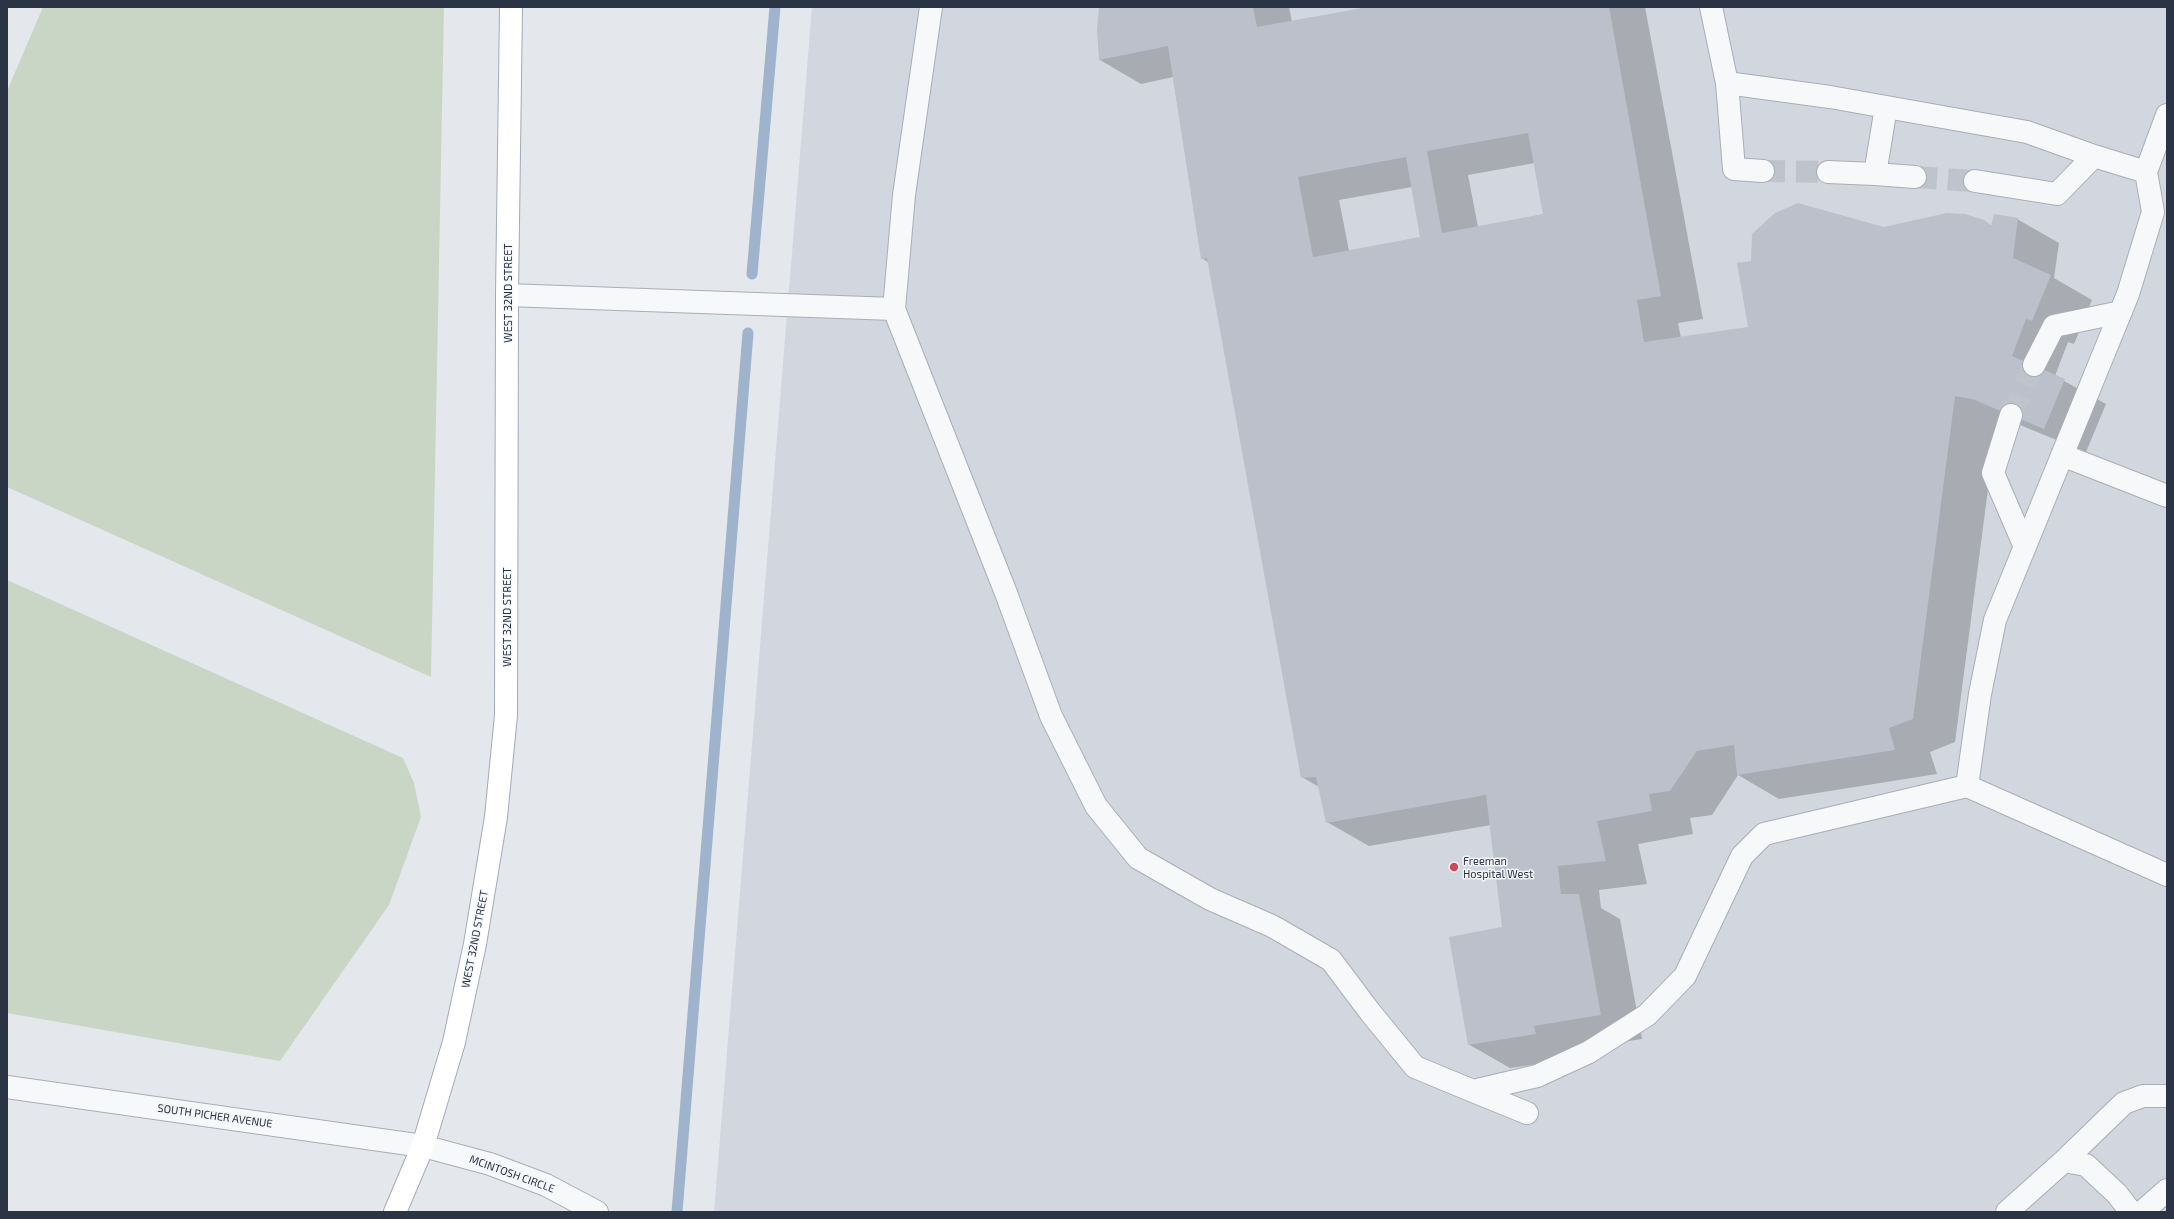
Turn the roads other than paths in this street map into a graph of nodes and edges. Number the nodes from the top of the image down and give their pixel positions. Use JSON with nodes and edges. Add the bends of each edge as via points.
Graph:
{"nodes":[{"id":1,"x":511,"y":7,"type":"edge"},
{"id":2,"x":931,"y":7,"type":"edge"},
{"id":3,"x":1711,"y":7,"type":"edge"},
{"id":4,"x":1727,"y":83,"type":"junction"},
{"id":5,"x":1886,"y":107,"type":"junction"},
{"id":6,"x":2167,"y":115,"type":"edge"},
{"id":7,"x":2094,"y":156,"type":"junction"},
{"id":8,"x":1763,"y":171,"type":"tunnel mouth"},
{"id":9,"x":1828,"y":172,"type":"tunnel mouth"},
{"id":10,"x":2146,"y":172,"type":"junction"},
{"id":11,"x":1875,"y":174,"type":"junction"},
{"id":12,"x":1915,"y":177,"type":"tunnel mouth"},
{"id":13,"x":1975,"y":181,"type":"tunnel mouth"},
{"id":14,"x":507,"y":295,"type":"junction"},
{"id":15,"x":894,"y":309,"type":"junction"},
{"id":16,"x":2121,"y":312,"type":"junction"},
{"id":17,"x":2034,"y":365,"type":"tunnel mouth"},
{"id":18,"x":2011,"y":415,"type":"tunnel mouth"},
{"id":19,"x":2062,"y":455,"type":"junction"},
{"id":20,"x":2167,"y":496,"type":"edge"},
{"id":21,"x":2025,"y":547,"type":"junction"},
{"id":22,"x":1967,"y":786,"type":"junction"},
{"id":23,"x":2167,"y":875,"type":"edge"},
{"id":24,"x":7,"y":1087,"type":"edge"},
{"id":25,"x":1473,"y":1091,"type":"junction"},
{"id":26,"x":2167,"y":1096,"type":"edge"},
{"id":27,"x":1527,"y":1113,"type":"dead end"},
{"id":28,"x":423,"y":1146,"type":"junction"},
{"id":29,"x":2064,"y":1161,"type":"junction"},
{"id":30,"x":2167,"y":1190,"type":"edge"},
{"id":31,"x":395,"y":1212,"type":"edge"},
{"id":32,"x":597,"y":1212,"type":"edge"},
{"id":33,"x":2007,"y":1212,"type":"edge"},
{"id":34,"x":2131,"y":1212,"type":"edge"},
{"id":35,"x":2142,"y":1212,"type":"edge"}],
"edges":[{"from":1,"to":14,"type":"main road","name":"WEST 32ND STREET"},
{"from":2,"to":15,"type":"street","via":[[904,195]]},
{"from":3,"to":4,"type":"street"},
{"from":4,"to":5,"type":"street"},
{"from":4,"to":8,"type":"street","via":[[1734,169]]},
{"from":5,"to":7,"type":"street","via":[[2027,132]]},
{"from":5,"to":11,"type":"street"},
{"from":6,"to":10,"type":"street"},
{"from":7,"to":10,"type":"street"},
{"from":7,"to":13,"type":"street","via":[[2057,194]]},
{"from":9,"to":11,"type":"street"},
{"from":10,"to":16,"type":"street","via":[[2153,212]]},
{"from":11,"to":12,"type":"street"},
{"from":14,"to":15,"type":"street"},
{"from":14,"to":28,"type":"main road","name":"WEST 32ND STREET","via":[[506,715],[497,809],[476,944],[456,1035]]},
{"from":15,"to":25,"type":"street","via":[[1006,593],[1051,716],[1096,806],[1138,858],[1210,899],[1272,926],[1331,960],[1415,1067]]},
{"from":16,"to":17,"type":"street","via":[[2054,326]]},
{"from":16,"to":19,"type":"street"},
{"from":18,"to":21,"type":"street","via":[[1993,473]]},
{"from":19,"to":20,"type":"street"},
{"from":19,"to":21,"type":"street"},
{"from":21,"to":22,"type":"street","via":[[1994,620],[1983,673]]},
{"from":22,"to":23,"type":"street"},
{"from":22,"to":25,"type":"street","via":[[1764,834],[1742,856],[1685,976],[1647,1015],[1589,1052],[1537,1076]]},
{"from":24,"to":28,"type":"street","name":"SOUTH PICHER AVENUE"},
{"from":25,"to":27,"type":"street"},
{"from":26,"to":29,"type":"street","via":[[2143,1096],[2124,1103]]},
{"from":28,"to":31,"type":"main road","name":"WEST 32ND STREET"},
{"from":28,"to":32,"type":"street","name":"MCINTOSH CIRCLE","via":[[490,1164],[546,1185]]},
{"from":29,"to":33,"type":"street"},
{"from":29,"to":34,"type":"street","via":[[2086,1165],[2117,1194]]},
{"from":30,"to":35,"type":"street"}]}
